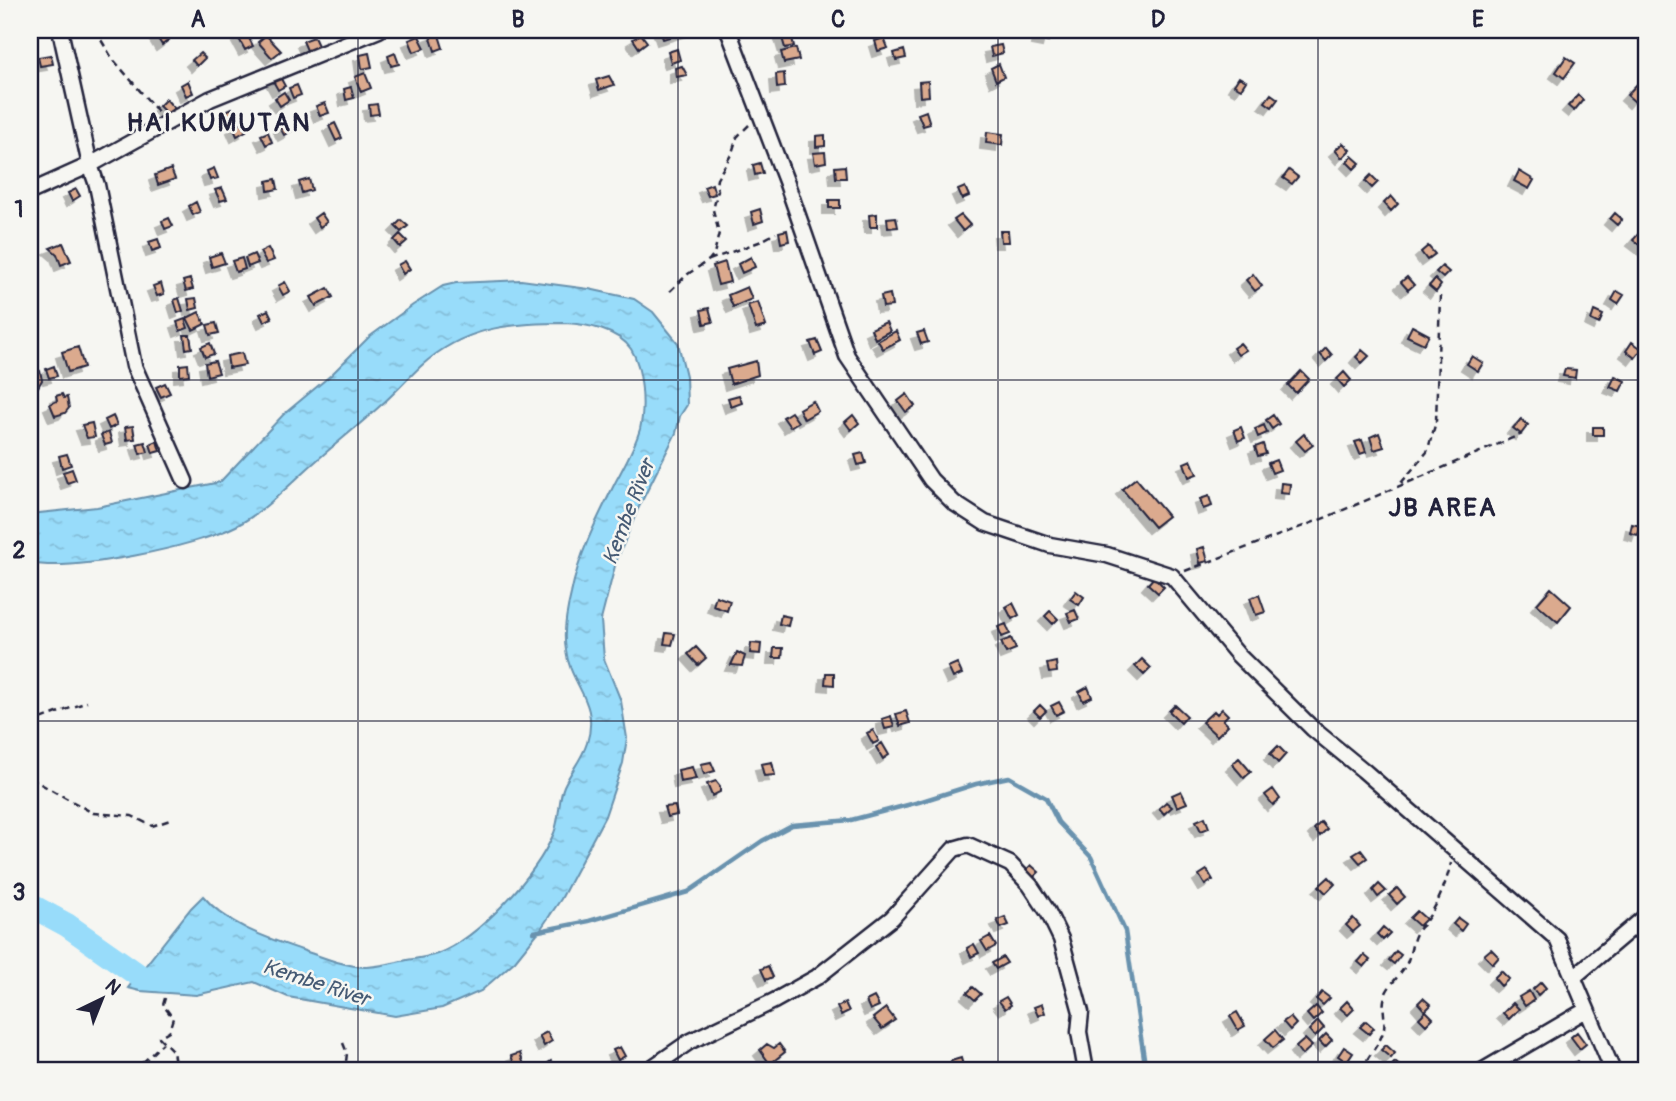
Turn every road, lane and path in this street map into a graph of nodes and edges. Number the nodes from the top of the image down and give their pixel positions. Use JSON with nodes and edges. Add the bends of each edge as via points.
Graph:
{"nodes":[{"id":1,"x":60,"y":30,"type":"edge"},
{"id":2,"x":95,"y":30,"type":"edge"},
{"id":3,"x":379,"y":30,"type":"edge"},
{"id":4,"x":728,"y":30,"type":"edge"},
{"id":5,"x":350,"y":36,"type":"edge"},
{"id":6,"x":30,"y":88,"type":"edge"},
{"id":7,"x":35,"y":95,"type":"dead end"},
{"id":8,"x":760,"y":114,"type":"junction"},
{"id":9,"x":166,"y":123,"type":"junction"},
{"id":10,"x":90,"y":165,"type":"junction"},
{"id":11,"x":30,"y":192,"type":"edge"},
{"id":12,"x":776,"y":233,"type":"dead end"},
{"id":13,"x":709,"y":260,"type":"junction"},
{"id":14,"x":670,"y":291,"type":"dead end"},
{"id":15,"x":1440,"y":296,"type":"dead end"},
{"id":16,"x":1522,"y":434,"type":"dead end"},
{"id":17,"x":185,"y":481,"type":"dead end"},
{"id":18,"x":1398,"y":485,"type":"junction"},
{"id":19,"x":1172,"y":576,"type":"junction"},
{"id":20,"x":87,"y":702,"type":"dead end"},
{"id":21,"x":30,"y":723,"type":"edge"},
{"id":22,"x":30,"y":778,"type":"edge"},
{"id":23,"x":170,"y":820,"type":"dead end"},
{"id":24,"x":1455,"y":850,"type":"junction"},
{"id":25,"x":1646,"y":916,"type":"edge"},
{"id":26,"x":1574,"y":977,"type":"junction"},
{"id":27,"x":165,"y":998,"type":"dead end"},
{"id":28,"x":1586,"y":1010,"type":"junction"},
{"id":29,"x":163,"y":1043,"type":"junction"},
{"id":30,"x":343,"y":1043,"type":"dead end"},
{"id":31,"x":134,"y":1071,"type":"edge"},
{"id":32,"x":176,"y":1071,"type":"edge"},
{"id":33,"x":345,"y":1071,"type":"edge"},
{"id":34,"x":609,"y":1071,"type":"edge"},
{"id":35,"x":647,"y":1071,"type":"edge"},
{"id":36,"x":1086,"y":1071,"type":"edge"},
{"id":37,"x":1362,"y":1071,"type":"edge"},
{"id":38,"x":1482,"y":1071,"type":"edge"},
{"id":39,"x":1613,"y":1071,"type":"edge"}],
"edges":[{"from":1,"to":10,"type":"street"},
{"from":2,"to":9,"type":"path"},
{"from":3,"to":5,"type":"street"},
{"from":4,"to":8,"type":"street"},
{"from":5,"to":9,"type":"street"},
{"from":6,"to":7,"type":"path"},
{"from":8,"to":13,"type":"path","via":[[737,137],[717,179],[713,210],[719,233]]},
{"from":8,"to":19,"type":"street","via":[[847,356],[931,480],[954,503],[985,523]]},
{"from":9,"to":10,"type":"street"},
{"from":10,"to":11,"type":"street"},
{"from":10,"to":17,"type":"street","via":[[134,366]]},
{"from":12,"to":13,"type":"path"},
{"from":13,"to":14,"type":"path"},
{"from":15,"to":18,"type":"path","via":[[1436,422],[1427,452]]},
{"from":16,"to":18,"type":"path"},
{"from":18,"to":19,"type":"path","via":[[1328,517]]},
{"from":19,"to":24,"type":"street","via":[[1238,656],[1312,729]]},
{"from":20,"to":21,"type":"path"},
{"from":22,"to":23,"type":"path","via":[[93,813],[132,816],[152,826]]},
{"from":24,"to":26,"type":"street","via":[[1557,939]]},
{"from":24,"to":37,"type":"path","via":[[1448,877],[1418,929],[1407,964],[1385,994],[1384,1028]]},
{"from":25,"to":26,"type":"street"},
{"from":26,"to":28,"type":"street"},
{"from":27,"to":29,"type":"path","via":[[163,1005],[173,1018],[169,1031],[159,1037]]},
{"from":28,"to":38,"type":"street"},
{"from":28,"to":39,"type":"street"},
{"from":29,"to":31,"type":"path"},
{"from":29,"to":32,"type":"path","via":[[173,1051]]},
{"from":30,"to":33,"type":"path"},
{"from":34,"to":35,"type":"street"},
{"from":35,"to":36,"type":"street","via":[[689,1042],[817,977],[892,918],[954,849],[968,845],[1010,864],[1048,912],[1061,939],[1081,1012],[1079,1032]]}]}
